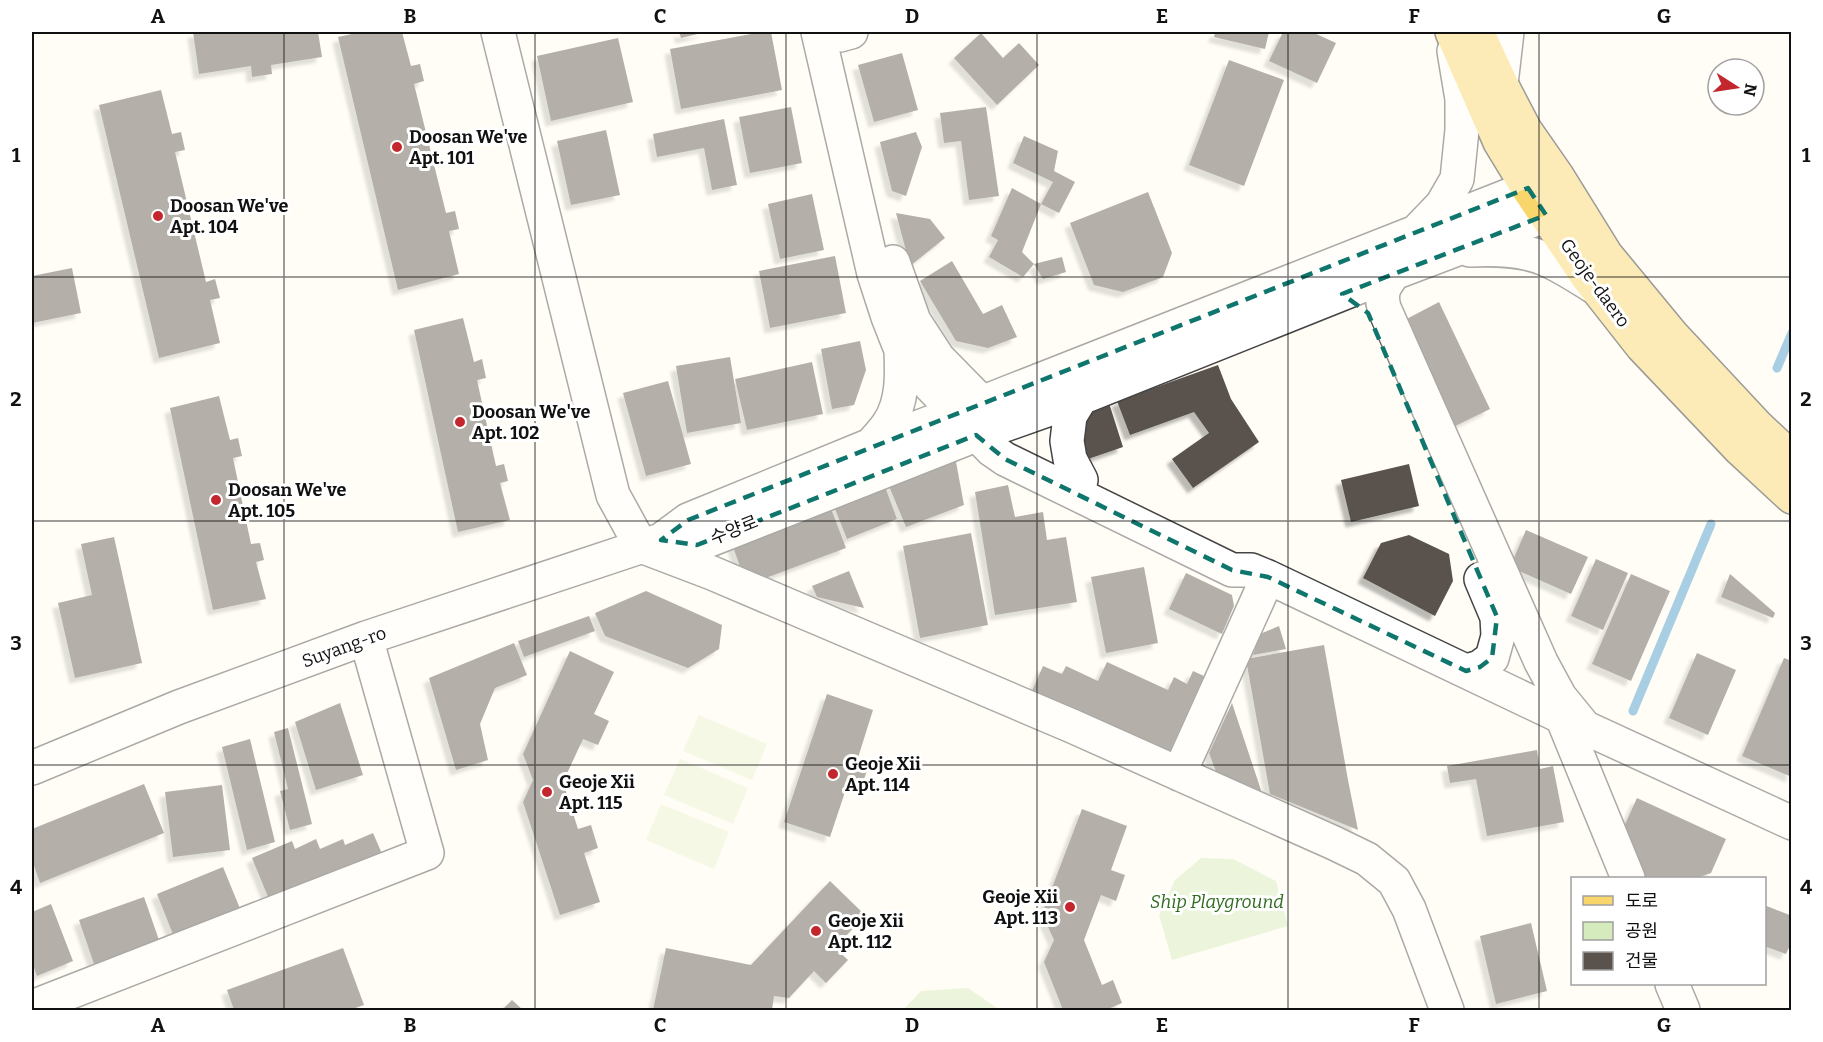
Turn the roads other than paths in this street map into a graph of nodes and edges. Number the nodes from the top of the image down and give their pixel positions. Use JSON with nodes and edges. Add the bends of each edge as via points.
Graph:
{"nodes":[{"id":1,"x":498,"y":32,"type":"edge"},
{"id":2,"x":837,"y":32,"type":"edge"},
{"id":3,"x":1451,"y":32,"type":"edge"},
{"id":4,"x":1477,"y":32,"type":"edge"},
{"id":5,"x":1507,"y":32,"type":"edge"},
{"id":6,"x":1501,"y":84,"type":"junction"},
{"id":7,"x":1543,"y":182,"type":"junction"},
{"id":8,"x":1560,"y":209,"type":"junction"},
{"id":9,"x":1414,"y":234,"type":"junction"},
{"id":10,"x":1450,"y":251,"type":"junction"},
{"id":11,"x":1394,"y":273,"type":"junction"},
{"id":12,"x":1599,"y":290,"type":"junction"},
{"id":13,"x":1335,"y":296,"type":"junction"},
{"id":14,"x":902,"y":350,"type":"junction"},
{"id":15,"x":1081,"y":398,"type":"junction"},
{"id":16,"x":980,"y":419,"type":"junction"},
{"id":17,"x":871,"y":445,"type":"junction"},
{"id":18,"x":1791,"y":459,"type":"edge"},
{"id":19,"x":1081,"y":480,"type":"junction"},
{"id":20,"x":1791,"y":497,"type":"edge"},
{"id":21,"x":651,"y":543,"type":"junction"},
{"id":22,"x":1259,"y":574,"type":"junction"},
{"id":23,"x":366,"y":639,"type":"junction"},
{"id":24,"x":1466,"y":671,"type":"junction"},
{"id":25,"x":1573,"y":722,"type":"junction"},
{"id":26,"x":32,"y":768,"type":"edge"},
{"id":27,"x":1179,"y":774,"type":"junction"},
{"id":28,"x":1791,"y":823,"type":"edge"},
{"id":29,"x":1628,"y":877,"type":"edge"},
{"id":30,"x":1672,"y":985,"type":"edge"},
{"id":31,"x":32,"y":1007,"type":"edge"},
{"id":32,"x":1447,"y":1011,"type":"edge"},
{"id":33,"x":1683,"y":1011,"type":"edge"}],
"edges":[{"from":1,"to":21,"type":"street","via":[[613,495]]},
{"from":2,"to":14,"type":"street","via":[[874,274]]},
{"from":2,"to":16,"type":"street","via":[[895,269],[914,321]]},
{"from":3,"to":7,"type":"main road","name":"Geoje-daero","via":[[1500,142]]},
{"from":3,"to":9,"type":"street","via":[[1462,99],[1457,179],[1442,205]]},
{"from":4,"to":6,"type":"main road","name":"Geoje-daero"},
{"from":5,"to":6,"type":"street"},
{"from":6,"to":7,"type":"main road","name":"Geoje-daero","via":[[1525,130]]},
{"from":7,"to":8,"type":"main road","name":"Geoje-daero"},
{"from":7,"to":9,"type":"street"},
{"from":8,"to":10,"type":"street"},
{"from":8,"to":12,"type":"main road","name":"Geoje-daero"},
{"from":8,"to":18,"type":"main road","name":"Geoje-daero","via":[[1606,255],[1672,335]]},
{"from":9,"to":16,"type":"street"},
{"from":10,"to":11,"type":"street"},
{"from":10,"to":12,"type":"street","via":[[1495,249],[1530,254]]},
{"from":11,"to":13,"type":"street"},
{"from":11,"to":25,"type":"street","via":[[1381,296],[1384,308],[1541,662]]},
{"from":12,"to":20,"type":"main road","name":"Geoje-daero","via":[[1642,346]]},
{"from":13,"to":15,"type":"street"},
{"from":13,"to":24,"type":"street","via":[[1368,314],[1497,617],[1498,636],[1492,658]]},
{"from":14,"to":16,"type":"street","via":[[919,374]]},
{"from":14,"to":17,"type":"street","via":[[896,410]]},
{"from":15,"to":16,"type":"street"},
{"from":15,"to":19,"type":"street","via":[[1070,416],[1067,441],[1070,459]]},
{"from":16,"to":17,"type":"street","name":"수양로"},
{"from":16,"to":19,"type":"street"},
{"from":16,"to":21,"type":"street","name":"수양로","via":[[697,545]]},
{"from":16,"to":22,"type":"street","via":[[992,450],[1005,459],[1232,570]]},
{"from":17,"to":21,"type":"street","name":"수양로","via":[[688,520]]},
{"from":19,"to":22,"type":"street","via":[[1238,556]]},
{"from":21,"to":23,"type":"street","name":"Suyang-ro"},
{"from":21,"to":27,"type":"street"},
{"from":22,"to":24,"type":"street"},
{"from":22,"to":27,"type":"street"},
{"from":23,"to":26,"type":"street","name":"Suyang-ro","via":[[179,707]]},
{"from":23,"to":31,"type":"street","via":[[427,853]]},
{"from":24,"to":25,"type":"street"},
{"from":25,"to":28,"type":"street"},
{"from":25,"to":29,"type":"street"},
{"from":27,"to":32,"type":"street","via":[[1367,859],[1394,881],[1409,909]]},
{"from":30,"to":33,"type":"street"}]}
